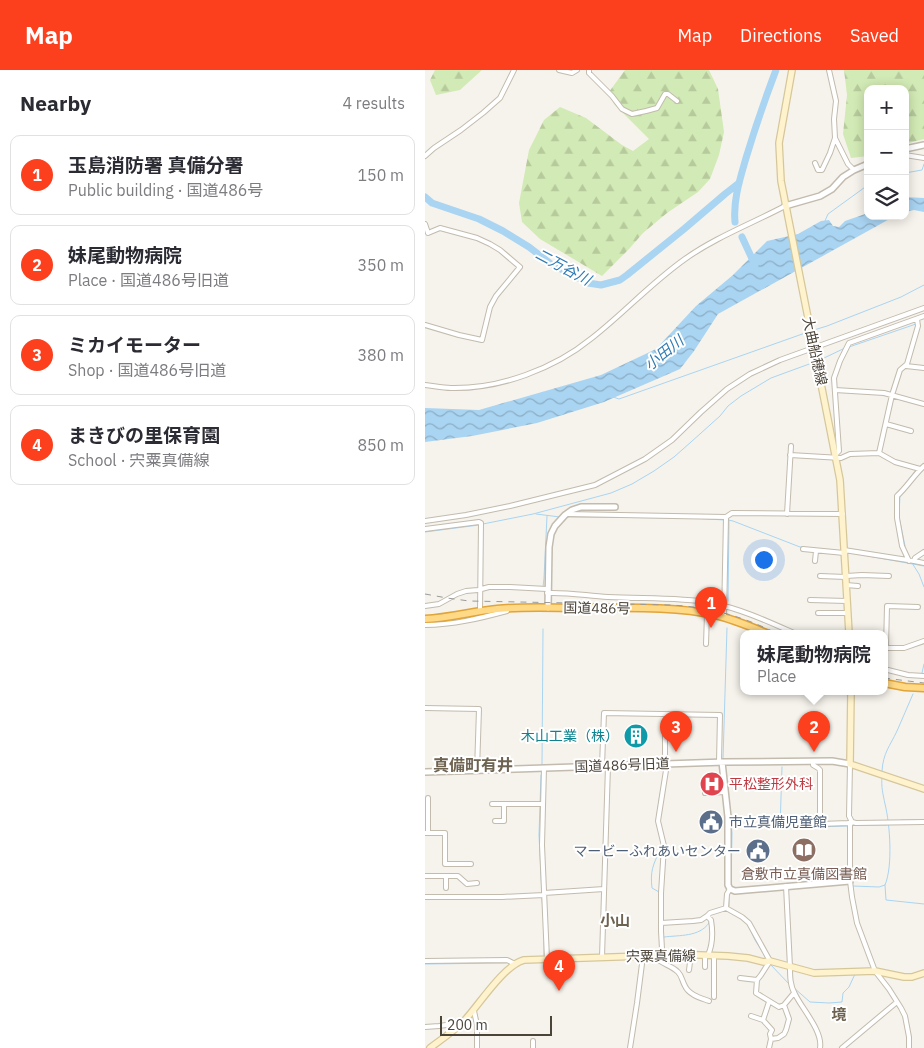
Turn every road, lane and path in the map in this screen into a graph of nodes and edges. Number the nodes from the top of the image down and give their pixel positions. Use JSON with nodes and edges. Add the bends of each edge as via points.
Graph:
{"nodes":[{"id":1,"x":514,"y":70,"type":"edge"},
{"id":2,"x":559,"y":70,"type":"edge"},
{"id":3,"x":577,"y":70,"type":"edge"},
{"id":4,"x":589,"y":70,"type":"edge"},
{"id":5,"x":792,"y":70,"type":"edge"},
{"id":6,"x":829,"y":70,"type":"edge"},
{"id":7,"x":677,"y":101,"type":"dead end"},
{"id":8,"x":835,"y":138,"type":"junction"},
{"id":9,"x":924,"y":145,"type":"edge"},
{"id":10,"x":909,"y":148,"type":"edge"},
{"id":11,"x":425,"y":156,"type":"edge"},
{"id":12,"x":909,"y":156,"type":"edge"},
{"id":13,"x":924,"y":158,"type":"edge"},
{"id":14,"x":815,"y":163,"type":"dead end"},
{"id":15,"x":864,"y":166,"type":"edge"},
{"id":16,"x":854,"y":170,"type":"junction"},
{"id":17,"x":786,"y":208,"type":"junction"},
{"id":18,"x":425,"y":224,"type":"edge"},
{"id":19,"x":924,"y":308,"type":"edge"},
{"id":20,"x":924,"y":316,"type":"edge"},
{"id":21,"x":918,"y":321,"type":"junction"},
{"id":22,"x":425,"y":325,"type":"edge"},
{"id":23,"x":814,"y":347,"type":"junction"},
{"id":24,"x":906,"y":366,"type":"junction"},
{"id":25,"x":924,"y":368,"type":"edge"},
{"id":26,"x":425,"y":385,"type":"edge"},
{"id":27,"x":835,"y":390,"type":"junction"},
{"id":28,"x":893,"y":395,"type":"junction"},
{"id":29,"x":924,"y":404,"type":"edge"},
{"id":30,"x":886,"y":424,"type":"junction"},
{"id":31,"x":911,"y":431,"type":"dead end"},
{"id":32,"x":791,"y":446,"type":"dead end"},
{"id":33,"x":879,"y":453,"type":"junction"},
{"id":34,"x":790,"y":455,"type":"junction"},
{"id":35,"x":836,"y":456,"type":"junction"},
{"id":36,"x":922,"y":468,"type":"edge"},
{"id":37,"x":615,"y":507,"type":"dead end"},
{"id":38,"x":787,"y":514,"type":"junction"},
{"id":39,"x":843,"y":514,"type":"junction"},
{"id":40,"x":564,"y":516,"type":"junction"},
{"id":41,"x":726,"y":517,"type":"junction"},
{"id":42,"x":425,"y":521,"type":"edge"},
{"id":43,"x":425,"y":529,"type":"edge"},
{"id":44,"x":803,"y":549,"type":"dead end"},
{"id":45,"x":816,"y":550,"type":"junction"},
{"id":46,"x":844,"y":552,"type":"junction"},
{"id":47,"x":924,"y":552,"type":"edge"},
{"id":48,"x":815,"y":561,"type":"dead end"},
{"id":49,"x":912,"y":561,"type":"junction"},
{"id":50,"x":924,"y":563,"type":"edge"},
{"id":51,"x":819,"y":576,"type":"dead end"},
{"id":52,"x":846,"y":576,"type":"junction"},
{"id":53,"x":889,"y":576,"type":"dead end"},
{"id":54,"x":846,"y":586,"type":"junction"},
{"id":55,"x":858,"y":586,"type":"dead end"},
{"id":56,"x":481,"y":590,"type":"junction"},
{"id":57,"x":547,"y":591,"type":"junction"},
{"id":58,"x":810,"y":600,"type":"dead end"},
{"id":59,"x":847,"y":601,"type":"junction"},
{"id":60,"x":425,"y":606,"type":"edge"},
{"id":61,"x":725,"y":606,"type":"junction"},
{"id":62,"x":517,"y":607,"type":"junction"},
{"id":63,"x":918,"y":607,"type":"dead end"},
{"id":64,"x":548,"y":608,"type":"junction"},
{"id":65,"x":480,"y":611,"type":"junction"},
{"id":66,"x":818,"y":613,"type":"dead end"},
{"id":67,"x":848,"y":613,"type":"junction"},
{"id":68,"x":707,"y":614,"type":"junction"},
{"id":69,"x":725,"y":618,"type":"junction"},
{"id":70,"x":425,"y":619,"type":"edge"},
{"id":71,"x":425,"y":625,"type":"edge"},
{"id":72,"x":757,"y":630,"type":"edge"},
{"id":73,"x":787,"y":630,"type":"edge"},
{"id":74,"x":849,"y":630,"type":"edge"},
{"id":75,"x":886,"y":630,"type":"edge"},
{"id":76,"x":924,"y":640,"type":"edge"},
{"id":77,"x":706,"y":644,"type":"dead end"},
{"id":78,"x":888,"y":648,"type":"edge"},
{"id":79,"x":888,"y":670,"type":"edge"},
{"id":80,"x":924,"y":676,"type":"edge"},
{"id":81,"x":888,"y":684,"type":"edge"},
{"id":82,"x":924,"y":688,"type":"edge"},
{"id":83,"x":851,"y":695,"type":"edge"},
{"id":84,"x":425,"y":708,"type":"edge"},
{"id":85,"x":665,"y":736,"type":"dead end"},
{"id":86,"x":813,"y":761,"type":"junction"},
{"id":87,"x":720,"y":762,"type":"junction"},
{"id":88,"x":666,"y":764,"type":"junction"},
{"id":89,"x":850,"y":764,"type":"junction"},
{"id":90,"x":605,"y":766,"type":"junction"},
{"id":91,"x":544,"y":768,"type":"junction"},
{"id":92,"x":477,"y":771,"type":"junction"},
{"id":93,"x":425,"y":772,"type":"edge"},
{"id":94,"x":924,"y":789,"type":"edge"},
{"id":95,"x":725,"y":792,"type":"junction"},
{"id":96,"x":705,"y":793,"type":"dead end"},
{"id":97,"x":427,"y":798,"type":"dead end"},
{"id":98,"x":492,"y":804,"type":"dead end"},
{"id":99,"x":504,"y":804,"type":"junction"},
{"id":100,"x":541,"y":804,"type":"junction"},
{"id":101,"x":495,"y":822,"type":"dead end"},
{"id":102,"x":851,"y":822,"type":"junction"},
{"id":103,"x":924,"y":822,"type":"edge"},
{"id":104,"x":817,"y":824,"type":"junction"},
{"id":105,"x":795,"y":825,"type":"dead end"},
{"id":106,"x":426,"y":833,"type":"edge"},
{"id":107,"x":471,"y":864,"type":"dead end"},
{"id":108,"x":425,"y":876,"type":"edge"},
{"id":109,"x":446,"y":876,"type":"junction"},
{"id":110,"x":850,"y":881,"type":"junction"},
{"id":111,"x":477,"y":884,"type":"dead end"},
{"id":112,"x":786,"y":886,"type":"junction"},
{"id":113,"x":446,"y":888,"type":"dead end"},
{"id":114,"x":605,"y":889,"type":"junction"},
{"id":115,"x":730,"y":889,"type":"junction"},
{"id":116,"x":543,"y":895,"type":"junction"},
{"id":117,"x":425,"y":897,"type":"edge"},
{"id":118,"x":726,"y":908,"type":"junction"},
{"id":119,"x":707,"y":916,"type":"junction"},
{"id":120,"x":661,"y":923,"type":"junction"},
{"id":121,"x":660,"y":954,"type":"junction"},
{"id":122,"x":691,"y":954,"type":"junction"},
{"id":123,"x":706,"y":955,"type":"junction"},
{"id":124,"x":643,"y":956,"type":"junction"},
{"id":125,"x":715,"y":956,"type":"junction"},
{"id":126,"x":602,"y":957,"type":"junction"},
{"id":127,"x":547,"y":959,"type":"junction"},
{"id":128,"x":425,"y":960,"type":"edge"},
{"id":129,"x":770,"y":961,"type":"junction"},
{"id":130,"x":515,"y":964,"type":"junction"},
{"id":131,"x":705,"y":967,"type":"dead end"},
{"id":132,"x":790,"y":967,"type":"junction"},
{"id":133,"x":689,"y":970,"type":"dead end"},
{"id":134,"x":875,"y":971,"type":"junction"},
{"id":135,"x":924,"y":974,"type":"edge"},
{"id":136,"x":740,"y":978,"type":"dead end"},
{"id":137,"x":757,"y":980,"type":"junction"},
{"id":138,"x":794,"y":993,"type":"junction"},
{"id":139,"x":714,"y":997,"type":"dead end"},
{"id":140,"x":709,"y":1002,"type":"dead end"},
{"id":141,"x":769,"y":1002,"type":"junction"},
{"id":142,"x":897,"y":1002,"type":"junction"},
{"id":143,"x":783,"y":1004,"type":"junction"},
{"id":144,"x":474,"y":1011,"type":"junction"},
{"id":145,"x":751,"y":1016,"type":"dead end"},
{"id":146,"x":763,"y":1020,"type":"junction"},
{"id":147,"x":463,"y":1022,"type":"junction"},
{"id":148,"x":425,"y":1027,"type":"edge"},
{"id":149,"x":771,"y":1039,"type":"junction"},
{"id":150,"x":533,"y":1041,"type":"dead end"},
{"id":151,"x":430,"y":1048,"type":"edge"},
{"id":152,"x":477,"y":1048,"type":"edge"},
{"id":153,"x":533,"y":1048,"type":"edge"},
{"id":154,"x":630,"y":1048,"type":"edge"},
{"id":155,"x":769,"y":1048,"type":"edge"},
{"id":156,"x":820,"y":1048,"type":"edge"},
{"id":157,"x":842,"y":1048,"type":"edge"},
{"id":158,"x":909,"y":1048,"type":"edge"}],
"edges":[{"from":1,"to":11,"type":"street","via":[[495,102]]},
{"from":2,"to":3,"type":"street","via":[[572,73]]},
{"from":4,"to":7,"type":"street","via":[[622,109],[632,114],[657,108],[665,94]]},
{"from":5,"to":17,"type":"main road","name":"大曲船穂線","via":[[779,143],[779,169]]},
{"from":6,"to":8,"type":"street","via":[[836,100]]},
{"from":8,"to":14,"type":"street","via":[[822,170],[818,170]]},
{"from":8,"to":16,"type":"street"},
{"from":9,"to":10,"type":"street"},
{"from":12,"to":13,"type":"street"},
{"from":15,"to":16,"type":"street"},
{"from":16,"to":17,"type":"street","via":[[820,196]]},
{"from":17,"to":23,"type":"main road","name":"大曲船穂線"},
{"from":17,"to":26,"type":"street","via":[[706,245],[663,276],[573,353],[554,364],[497,383],[451,388]]},
{"from":18,"to":22,"type":"street","via":[[427,233],[440,228],[489,244],[520,267],[490,307],[482,340]]},
{"from":19,"to":23,"type":"street"},
{"from":20,"to":21,"type":"street"},
{"from":21,"to":24,"type":"street"},
{"from":21,"to":27,"type":"street","via":[[849,343],[836,372]]},
{"from":23,"to":35,"type":"main road","name":"大曲船穂線"},
{"from":23,"to":42,"type":"street","via":[[749,374],[727,389],[672,440],[645,459],[595,485],[509,506]]},
{"from":24,"to":25,"type":"street"},
{"from":24,"to":28,"type":"street","via":[[900,370]]},
{"from":27,"to":28,"type":"street"},
{"from":27,"to":35,"type":"street","via":[[839,451]]},
{"from":28,"to":29,"type":"street"},
{"from":28,"to":30,"type":"street"},
{"from":30,"to":31,"type":"street"},
{"from":30,"to":33,"type":"street"},
{"from":32,"to":34,"type":"street"},
{"from":33,"to":35,"type":"street"},
{"from":33,"to":36,"type":"street","via":[[895,462]]},
{"from":34,"to":35,"type":"street"},
{"from":34,"to":38,"type":"street"},
{"from":35,"to":39,"type":"main road","name":"大曲船穂線"},
{"from":36,"to":49,"type":"street","via":[[897,496],[902,546]]},
{"from":37,"to":40,"type":"street","via":[[581,507]]},
{"from":38,"to":39,"type":"street"},
{"from":38,"to":41,"type":"street","via":[[732,513]]},
{"from":39,"to":46,"type":"main road","name":"大曲船穂線"},
{"from":40,"to":41,"type":"street"},
{"from":40,"to":57,"type":"street","via":[[550,538]]},
{"from":41,"to":61,"type":"street"},
{"from":43,"to":56,"type":"street","via":[[479,522],[482,525]]},
{"from":44,"to":45,"type":"street"},
{"from":45,"to":46,"type":"street"},
{"from":45,"to":48,"type":"street"},
{"from":46,"to":49,"type":"street"},
{"from":46,"to":52,"type":"main road","name":"大曲船穂線"},
{"from":47,"to":49,"type":"street"},
{"from":49,"to":50,"type":"street"},
{"from":51,"to":52,"type":"street"},
{"from":52,"to":53,"type":"street"},
{"from":52,"to":54,"type":"main road","name":"大曲船穂線"},
{"from":54,"to":55,"type":"street"},
{"from":54,"to":59,"type":"main road","name":"大曲船穂線"},
{"from":56,"to":57,"type":"street","via":[[510,587]]},
{"from":56,"to":60,"type":"street","via":[[465,591],[439,604]]},
{"from":56,"to":65,"type":"street"},
{"from":57,"to":61,"type":"street","via":[[685,600]]},
{"from":57,"to":64,"type":"street"},
{"from":58,"to":59,"type":"street"},
{"from":59,"to":67,"type":"main road","name":"大曲船穂線"},
{"from":61,"to":69,"type":"street"},
{"from":61,"to":73,"type":"street"},
{"from":62,"to":64,"type":"highway","name":"国道486号"},
{"from":62,"to":65,"type":"highway","name":"国道486号"},
{"from":62,"to":71,"type":"street","via":[[488,616]]},
{"from":63,"to":75,"type":"street","via":[[887,606]]},
{"from":64,"to":68,"type":"highway","name":"国道486号","via":[[653,609]]},
{"from":65,"to":70,"type":"highway","name":"国道486号"},
{"from":66,"to":67,"type":"street"},
{"from":67,"to":74,"type":"main road","name":"大曲船穂線"},
{"from":68,"to":69,"type":"highway","name":"国道486号"},
{"from":68,"to":77,"type":"street"},
{"from":69,"to":72,"type":"highway","name":"国道486号"},
{"from":76,"to":78,"type":"street","via":[[903,648]]},
{"from":79,"to":80,"type":"street"},
{"from":81,"to":82,"type":"highway"},
{"from":83,"to":89,"type":"main road"},
{"from":84,"to":92,"type":"street","via":[[479,710]]},
{"from":85,"to":88,"type":"street"},
{"from":86,"to":87,"type":"street","name":"国道486号旧道"},
{"from":86,"to":89,"type":"street","name":"国道486号旧道"},
{"from":86,"to":104,"type":"street","via":[[820,770]]},
{"from":87,"to":88,"type":"street","name":"国道486号旧道"},
{"from":87,"to":90,"type":"street","via":[[720,714],[604,713]]},
{"from":87,"to":95,"type":"street"},
{"from":88,"to":90,"type":"street","name":"国道486号旧道"},
{"from":88,"to":120,"type":"street","via":[[658,818],[664,846]]},
{"from":89,"to":94,"type":"main road"},
{"from":89,"to":102,"type":"street"},
{"from":90,"to":91,"type":"street","name":"国道486号旧道"},
{"from":90,"to":114,"type":"street"},
{"from":91,"to":92,"type":"street","name":"国道486号旧道"},
{"from":91,"to":100,"type":"street"},
{"from":92,"to":93,"type":"street","name":"国道486号旧道"},
{"from":95,"to":96,"type":"street"},
{"from":95,"to":115,"type":"street"},
{"from":97,"to":106,"type":"street"},
{"from":98,"to":99,"type":"street"},
{"from":99,"to":100,"type":"street"},
{"from":99,"to":101,"type":"street","via":[[504,821]]},
{"from":100,"to":116,"type":"street"},
{"from":102,"to":103,"type":"street"},
{"from":102,"to":104,"type":"street"},
{"from":102,"to":110,"type":"street"},
{"from":104,"to":105,"type":"street"},
{"from":106,"to":107,"type":"street","via":[[445,833],[445,864]]},
{"from":108,"to":109,"type":"street"},
{"from":109,"to":111,"type":"street","via":[[458,876],[467,884]]},
{"from":109,"to":113,"type":"street"},
{"from":110,"to":112,"type":"street"},
{"from":110,"to":134,"type":"street","via":[[857,923]]},
{"from":112,"to":115,"type":"street"},
{"from":112,"to":132,"type":"street"},
{"from":114,"to":116,"type":"street"},
{"from":114,"to":126,"type":"street"},
{"from":115,"to":118,"type":"street"},
{"from":116,"to":117,"type":"street"},
{"from":116,"to":127,"type":"street"},
{"from":118,"to":119,"type":"street"},
{"from":118,"to":129,"type":"street","via":[[749,923]]},
{"from":119,"to":120,"type":"street","via":[[693,921]]},
{"from":119,"to":123,"type":"street","via":[[711,920],[712,939]]},
{"from":120,"to":121,"type":"street"},
{"from":121,"to":122,"type":"main road","name":"宍粟真備線"},
{"from":121,"to":124,"type":"main road","name":"宍粟真備線"},
{"from":121,"to":140,"type":"street","via":[[660,961],[678,971],[691,993]]},
{"from":122,"to":123,"type":"main road","name":"宍粟真備線"},
{"from":122,"to":133,"type":"street"},
{"from":123,"to":125,"type":"main road","name":"宍粟真備線"},
{"from":123,"to":131,"type":"street"},
{"from":124,"to":126,"type":"main road","name":"宍粟真備線"},
{"from":124,"to":154,"type":"street"},
{"from":125,"to":129,"type":"main road","name":"宍粟真備線"},
{"from":125,"to":139,"type":"street"},
{"from":126,"to":127,"type":"main road","name":"宍粟真備線"},
{"from":127,"to":130,"type":"main road","name":"宍粟真備線","via":[[524,960]]},
{"from":128,"to":130,"type":"street","via":[[507,960]]},
{"from":129,"to":132,"type":"main road","name":"宍粟真備線"},
{"from":129,"to":137,"type":"street"},
{"from":130,"to":144,"type":"main road"},
{"from":132,"to":134,"type":"main road","name":"宍粟真備線","via":[[814,973]]},
{"from":132,"to":138,"type":"street"},
{"from":134,"to":135,"type":"main road","name":"宍粟真備線","via":[[904,977]]},
{"from":134,"to":142,"type":"street"},
{"from":136,"to":137,"type":"street"},
{"from":137,"to":141,"type":"street","via":[[756,993]]},
{"from":138,"to":143,"type":"street"},
{"from":138,"to":156,"type":"street","via":[[819,1035]]},
{"from":141,"to":143,"type":"street","via":[[779,1007]]},
{"from":141,"to":146,"type":"street"},
{"from":142,"to":157,"type":"street"},
{"from":142,"to":158,"type":"street","via":[[905,1016]]},
{"from":143,"to":149,"type":"street","via":[[789,1019],[786,1030],[778,1038]]},
{"from":144,"to":147,"type":"main road"},
{"from":144,"to":152,"type":"street"},
{"from":145,"to":146,"type":"street"},
{"from":146,"to":149,"type":"street","via":[[772,1030]]},
{"from":147,"to":148,"type":"street"},
{"from":147,"to":151,"type":"main road"},
{"from":149,"to":155,"type":"street"},
{"from":150,"to":153,"type":"street"}]}
